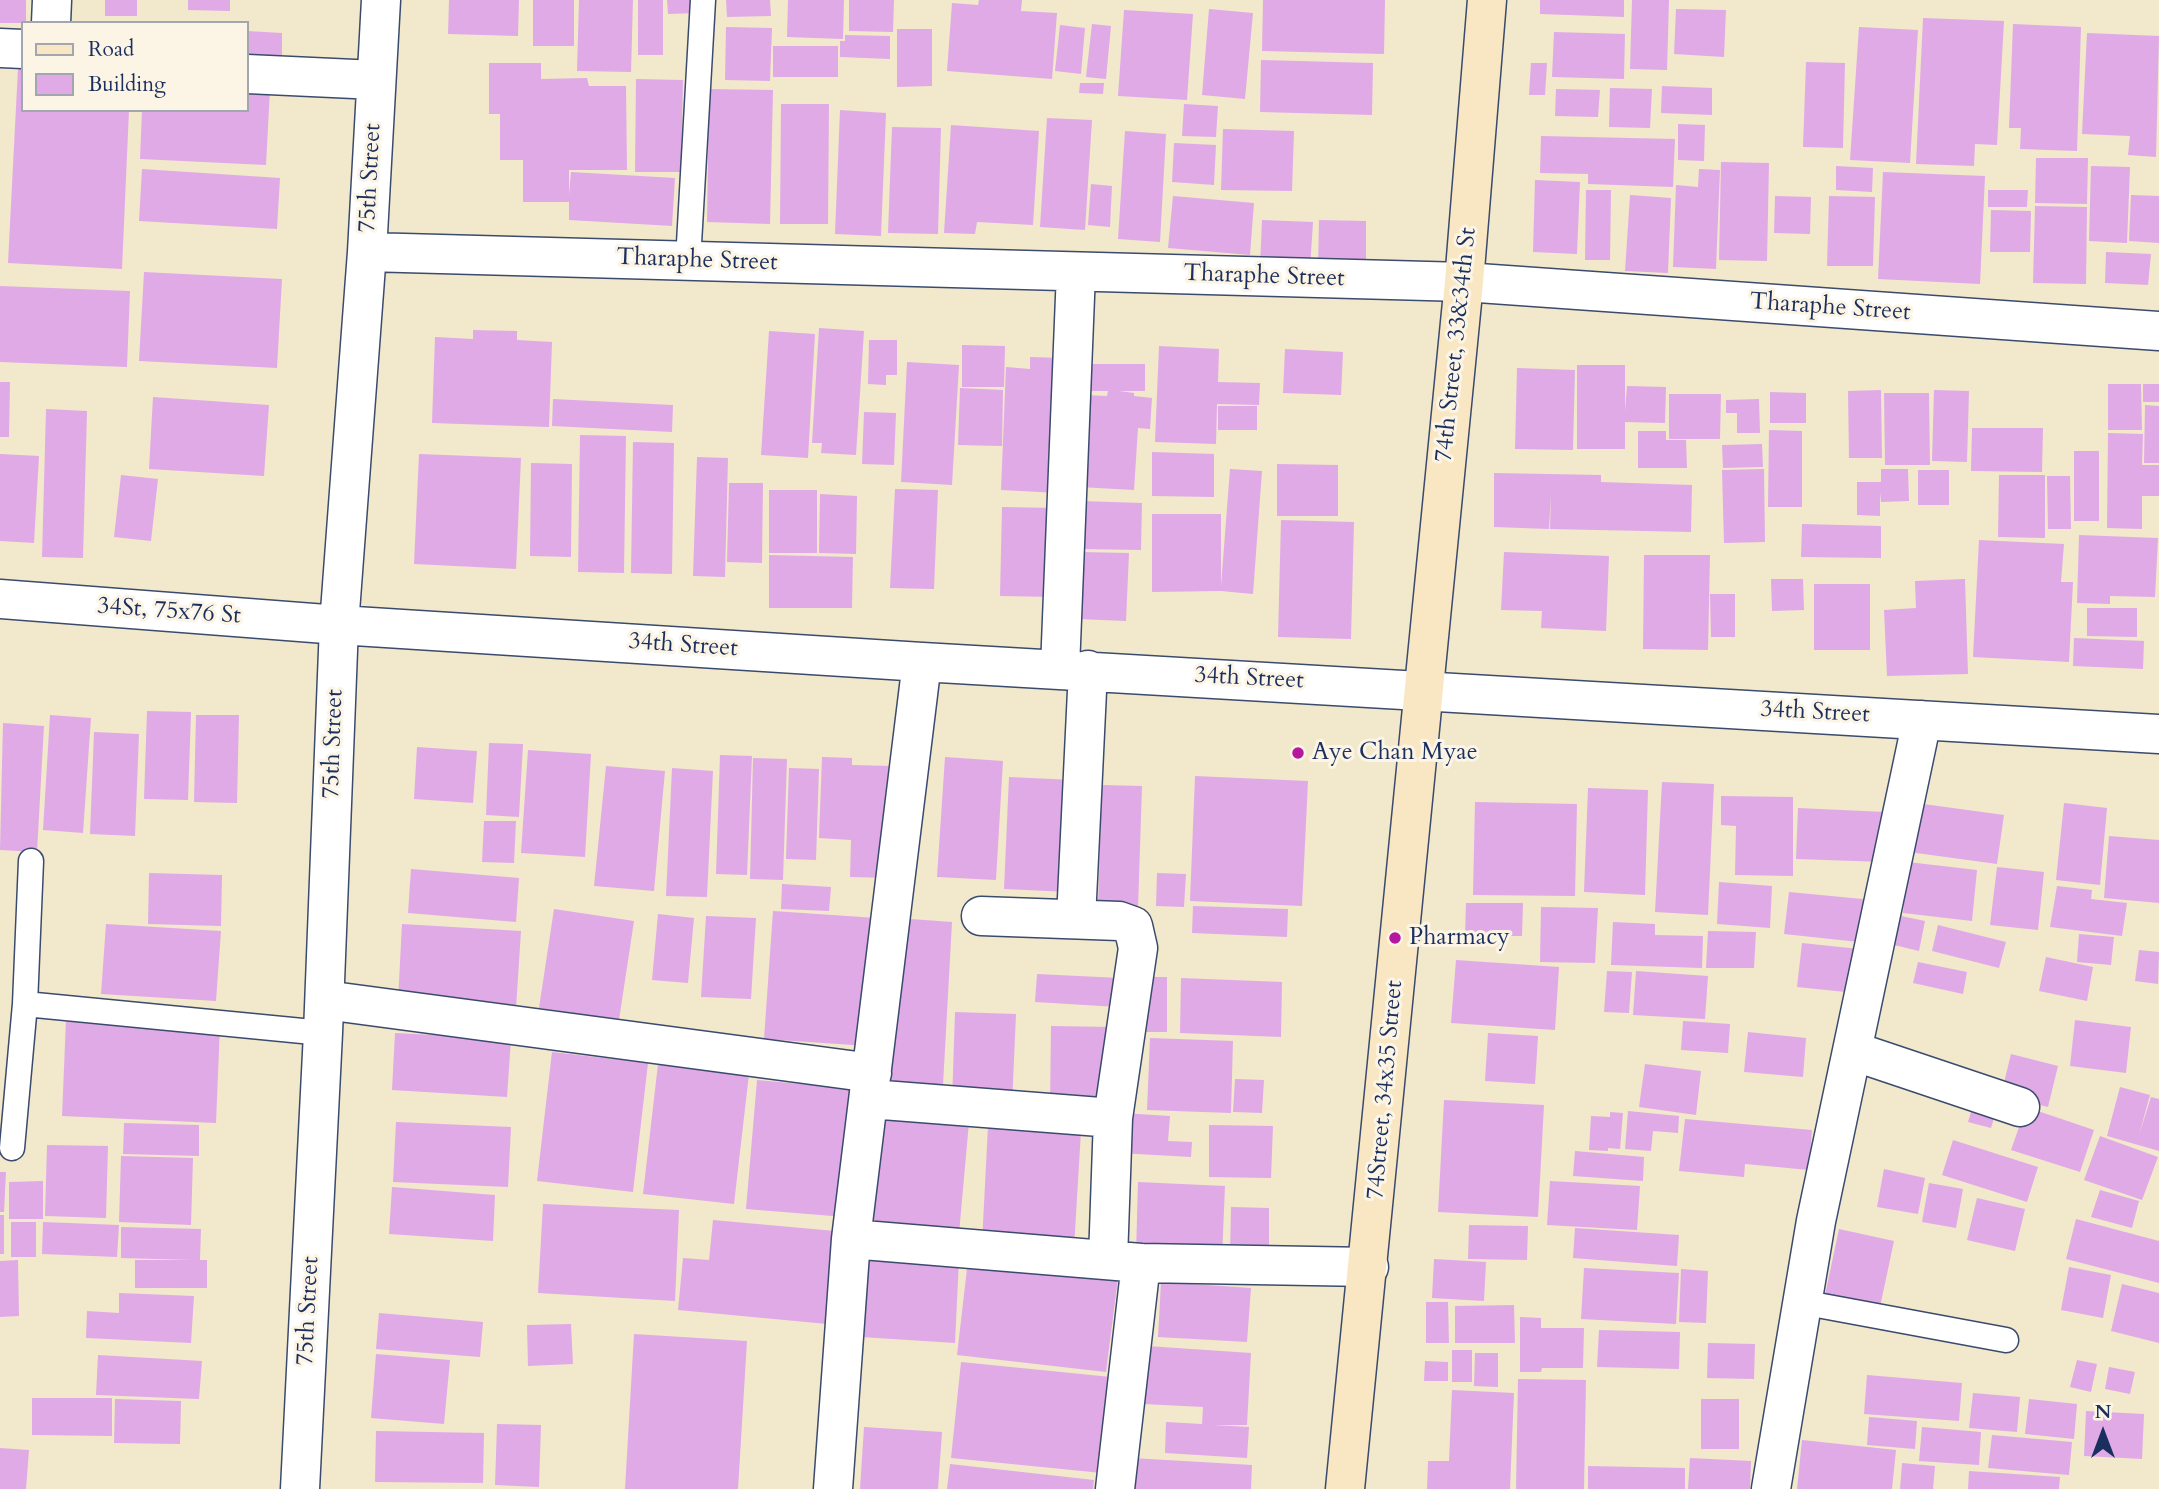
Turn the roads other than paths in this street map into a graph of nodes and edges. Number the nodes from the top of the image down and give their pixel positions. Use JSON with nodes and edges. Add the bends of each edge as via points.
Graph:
{"nodes":[{"id":1,"x":52,"y":0,"type":"edge"},
{"id":2,"x":381,"y":0,"type":"edge"},
{"id":3,"x":704,"y":0,"type":"edge"},
{"id":4,"x":1487,"y":0,"type":"edge"},
{"id":5,"x":51,"y":21,"type":"edge"},
{"id":6,"x":0,"y":48,"type":"edge"},
{"id":7,"x":21,"y":49,"type":"edge"},
{"id":8,"x":248,"y":74,"type":"edge"},
{"id":9,"x":376,"y":80,"type":"junction"},
{"id":10,"x":367,"y":252,"type":"junction"},
{"id":11,"x":688,"y":261,"type":"junction"},
{"id":12,"x":1076,"y":272,"type":"junction"},
{"id":13,"x":1464,"y":282,"type":"junction"},
{"id":14,"x":2159,"y":331,"type":"edge"},
{"id":15,"x":0,"y":599,"type":"edge"},
{"id":16,"x":339,"y":625,"type":"junction"},
{"id":17,"x":922,"y":662,"type":"junction"},
{"id":18,"x":1074,"y":669,"type":"junction"},
{"id":19,"x":1423,"y":690,"type":"junction"},
{"id":20,"x":1922,"y":720,"type":"junction"},
{"id":21,"x":2159,"y":734,"type":"edge"},
{"id":22,"x":31,"y":861,"type":"dead end"},
{"id":23,"x":981,"y":916,"type":"dead end"},
{"id":24,"x":1076,"y":919,"type":"junction"},
{"id":25,"x":25,"y":1004,"type":"junction"},
{"id":26,"x":324,"y":1017,"type":"junction"},
{"id":27,"x":1853,"y":1051,"type":"junction"},
{"id":28,"x":871,"y":1086,"type":"junction"},
{"id":29,"x":2020,"y":1107,"type":"dead end"},
{"id":30,"x":1113,"y":1118,"type":"junction"},
{"id":31,"x":12,"y":1148,"type":"dead end"},
{"id":32,"x":851,"y":1239,"type":"junction"},
{"id":33,"x":1124,"y":1261,"type":"junction"},
{"id":34,"x":1369,"y":1267,"type":"junction"},
{"id":35,"x":1801,"y":1302,"type":"junction"},
{"id":36,"x":2006,"y":1340,"type":"dead end"},
{"id":37,"x":300,"y":1489,"type":"edge"},
{"id":38,"x":832,"y":1489,"type":"edge"},
{"id":39,"x":1115,"y":1489,"type":"edge"},
{"id":40,"x":1345,"y":1489,"type":"edge"},
{"id":41,"x":1771,"y":1489,"type":"edge"}],
"edges":[{"from":1,"to":5,"type":"street"},
{"from":2,"to":9,"type":"street","name":"75th Street"},
{"from":3,"to":11,"type":"lane"},
{"from":4,"to":13,"type":"street","name":"74th Street, 33&34th St"},
{"from":6,"to":7,"type":"street"},
{"from":8,"to":9,"type":"street"},
{"from":9,"to":10,"type":"street","name":"75th Street"},
{"from":10,"to":11,"type":"street","name":"Tharaphe Street"},
{"from":10,"to":16,"type":"street","name":"75th Street"},
{"from":11,"to":12,"type":"street","name":"Tharaphe Street"},
{"from":12,"to":13,"type":"street","name":"Tharaphe Street"},
{"from":12,"to":18,"type":"street"},
{"from":13,"to":14,"type":"street","name":"Tharaphe Street"},
{"from":13,"to":19,"type":"street","name":"74th Street, 33&34th St"},
{"from":15,"to":16,"type":"street","name":"34St, 75x76 St"},
{"from":16,"to":17,"type":"street","name":"34th Street"},
{"from":16,"to":26,"type":"street","name":"75th Street"},
{"from":17,"to":18,"type":"street","name":"34th Street"},
{"from":17,"to":28,"type":"street"},
{"from":18,"to":19,"type":"street","name":"34th Street"},
{"from":18,"to":24,"type":"street"},
{"from":19,"to":20,"type":"street","name":"34th Street"},
{"from":19,"to":34,"type":"street","name":"74Street, 34x35 Street"},
{"from":20,"to":21,"type":"street","name":"34th Street"},
{"from":20,"to":27,"type":"street"},
{"from":22,"to":25,"type":"lane"},
{"from":23,"to":24,"type":"street"},
{"from":24,"to":30,"type":"street","via":[[1133,926],[1138,948]]},
{"from":25,"to":26,"type":"lane"},
{"from":25,"to":31,"type":"lane"},
{"from":26,"to":28,"type":"street"},
{"from":26,"to":37,"type":"street","name":"75th Street"},
{"from":27,"to":29,"type":"street"},
{"from":27,"to":35,"type":"street"},
{"from":28,"to":30,"type":"street"},
{"from":28,"to":32,"type":"street"},
{"from":30,"to":33,"type":"street"},
{"from":32,"to":33,"type":"street"},
{"from":32,"to":38,"type":"street"},
{"from":33,"to":34,"type":"street"},
{"from":33,"to":39,"type":"street"},
{"from":34,"to":40,"type":"street","name":"74Street, 34x35 Street"},
{"from":35,"to":36,"type":"lane"},
{"from":35,"to":41,"type":"street"}]}
